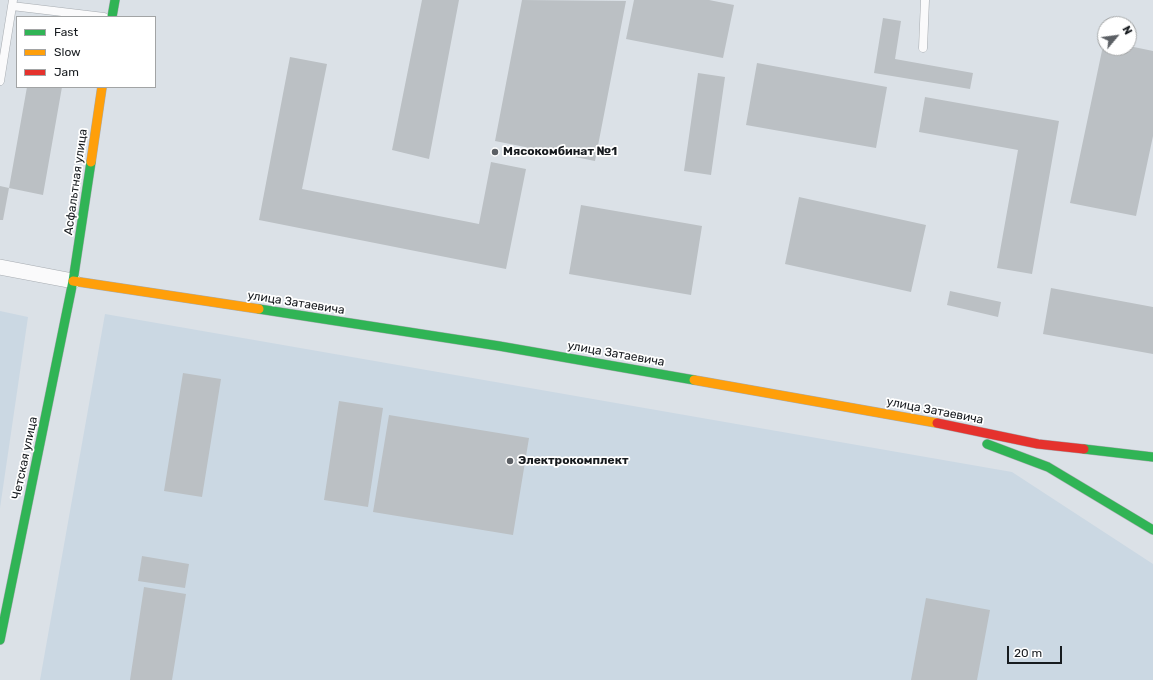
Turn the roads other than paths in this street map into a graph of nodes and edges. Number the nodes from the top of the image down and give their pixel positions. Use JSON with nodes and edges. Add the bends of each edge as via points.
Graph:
{"nodes":[{"id":1,"x":115,"y":0,"type":"edge"},
{"id":2,"x":924,"y":0,"type":"edge"},
{"id":3,"x":12,"y":3,"type":"edge"},
{"id":4,"x":97,"y":16,"type":"edge"},
{"id":5,"x":112,"y":16,"type":"edge"},
{"id":6,"x":923,"y":48,"type":"dead end"},
{"id":7,"x":0,"y":81,"type":"edge"},
{"id":8,"x":102,"y":88,"type":"edge"},
{"id":9,"x":0,"y":267,"type":"edge"},
{"id":10,"x":73,"y":281,"type":"junction"},
{"id":11,"x":931,"y":422,"type":"junction"},
{"id":12,"x":1153,"y":457,"type":"edge"},
{"id":13,"x":1153,"y":530,"type":"edge"},
{"id":14,"x":0,"y":640,"type":"edge"}],
"edges":[{"from":1,"to":5,"type":"street"},
{"from":2,"to":6,"type":"lane"},
{"from":3,"to":4,"type":"lane"},
{"from":3,"to":7,"type":"lane"},
{"from":8,"to":10,"type":"street","name":"Асфальтная улица"},
{"from":9,"to":10,"type":"street"},
{"from":10,"to":11,"type":"street","name":"улица Затаевича","via":[[499,346]]},
{"from":10,"to":14,"type":"street","name":"Четская улица"},
{"from":11,"to":12,"type":"street","name":"улица Затаевича","via":[[1038,444]]},
{"from":11,"to":13,"type":"street","via":[[1048,467]]}]}
